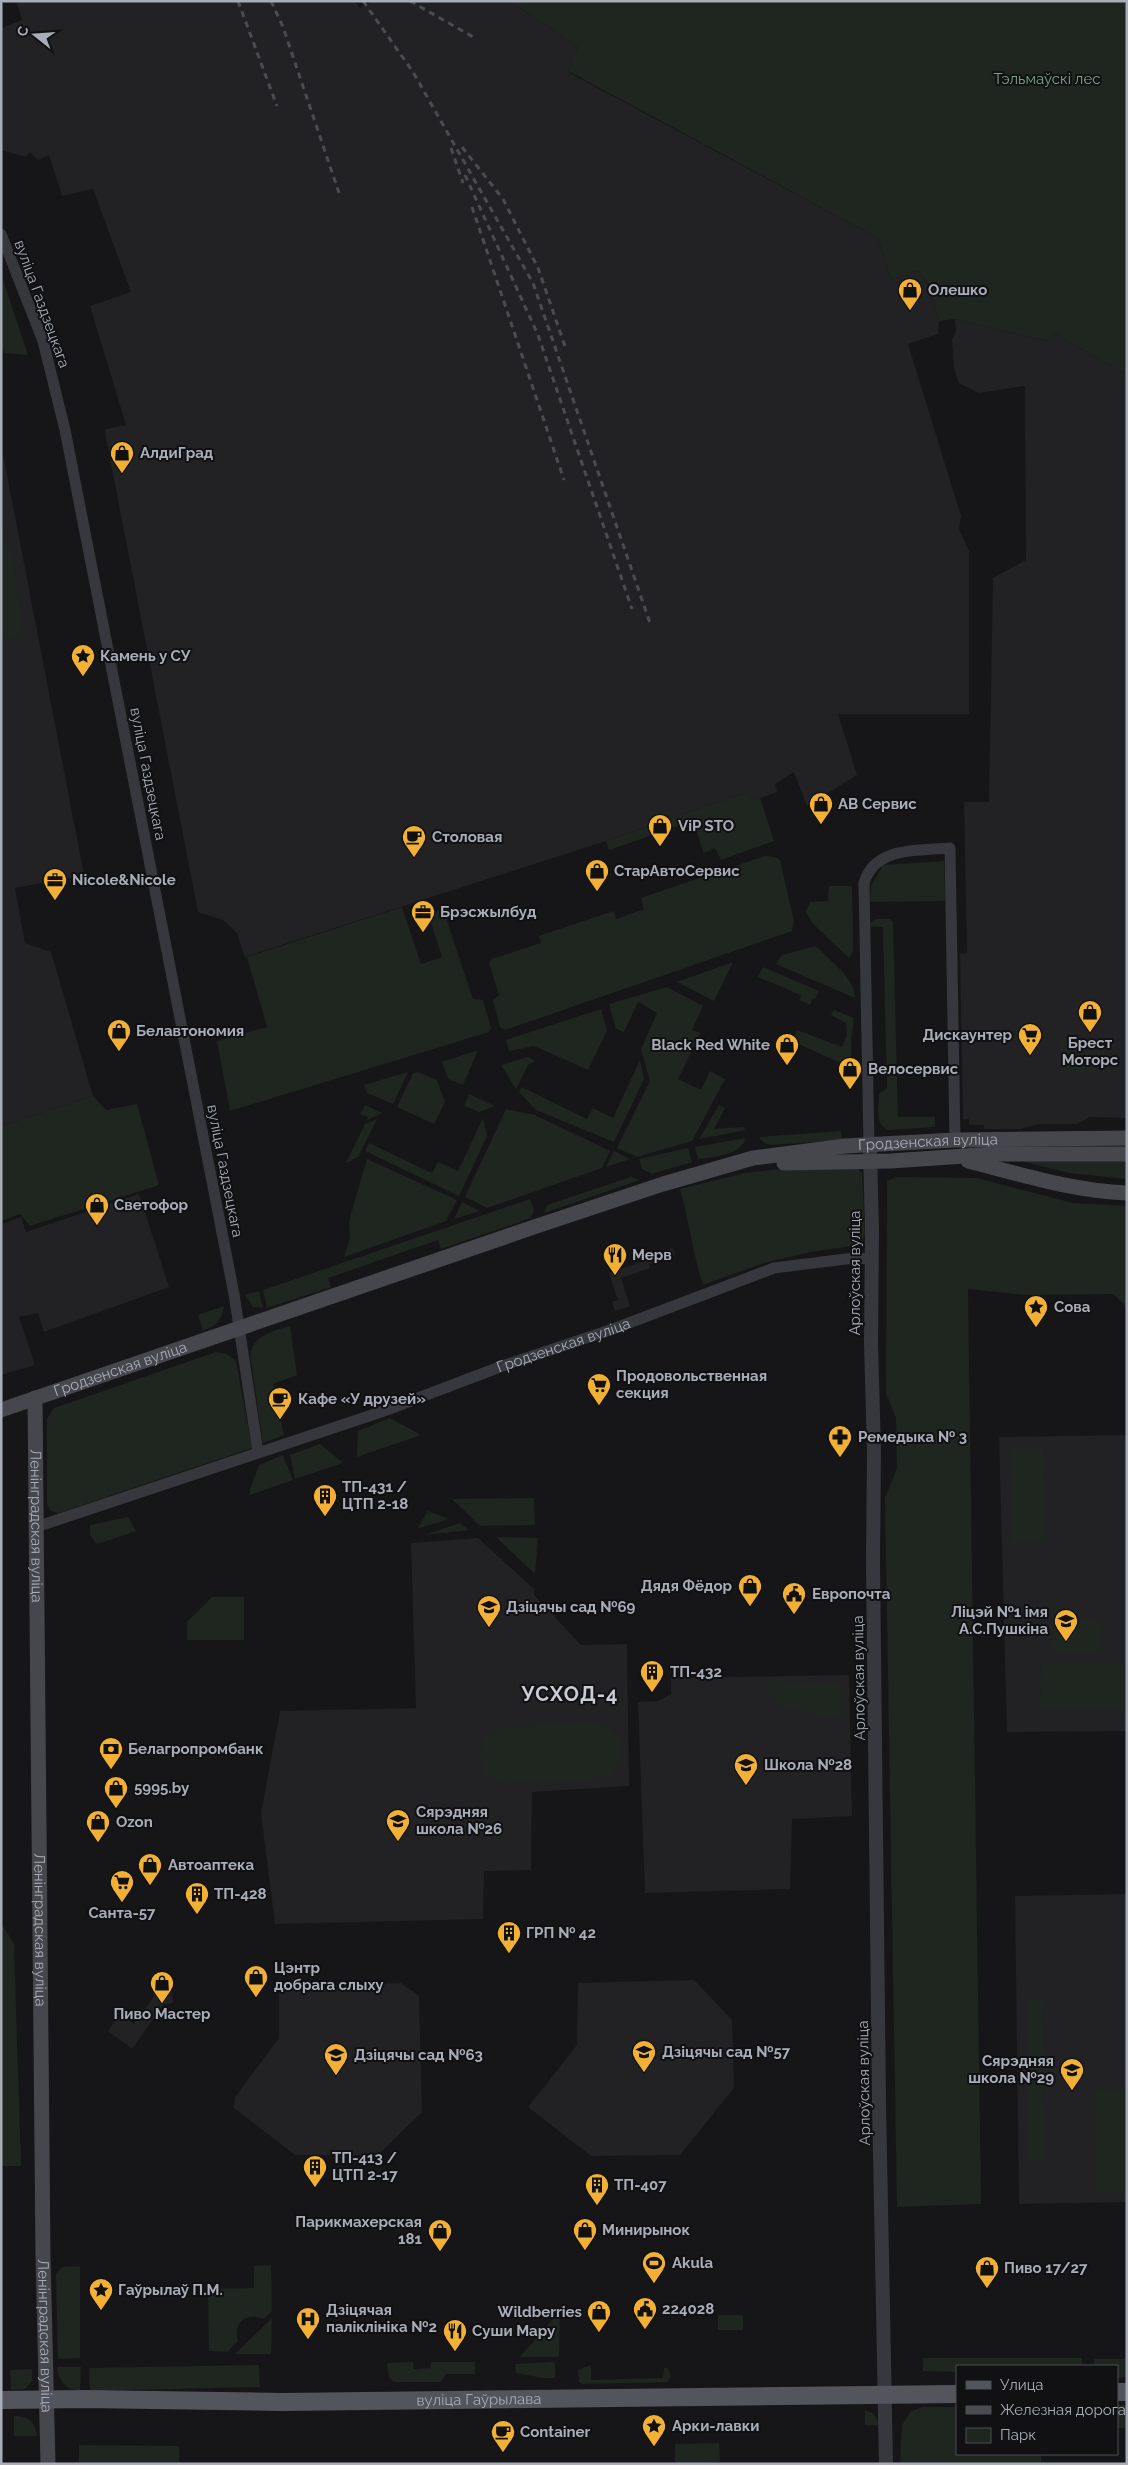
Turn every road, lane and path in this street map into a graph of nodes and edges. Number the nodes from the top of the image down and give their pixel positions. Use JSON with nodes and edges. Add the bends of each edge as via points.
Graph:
{"nodes":[{"id":1,"x":1,"y":234,"type":"edge"},
{"id":2,"x":1127,"y":1138,"type":"edge"},
{"id":3,"x":955,"y":1140,"type":"junction"},
{"id":4,"x":869,"y":1144,"type":"junction"},
{"id":5,"x":1127,"y":1154,"type":"edge"},
{"id":6,"x":952,"y":1157,"type":"junction"},
{"id":7,"x":870,"y":1162,"type":"junction"},
{"id":8,"x":730,"y":1166,"type":"junction"},
{"id":9,"x":1127,"y":1193,"type":"edge"},
{"id":10,"x":872,"y":1259,"type":"junction"},
{"id":11,"x":240,"y":1326,"type":"junction"},
{"id":12,"x":35,"y":1398,"type":"junction"},
{"id":13,"x":1,"y":1410,"type":"edge"},
{"id":14,"x":258,"y":1452,"type":"junction"},
{"id":15,"x":36,"y":1527,"type":"junction"},
{"id":16,"x":886,"y":2394,"type":"junction"},
{"id":17,"x":956,"y":2394,"type":"edge"},
{"id":18,"x":1,"y":2400,"type":"edge"},
{"id":19,"x":48,"y":2400,"type":"junction"},
{"id":20,"x":48,"y":2464,"type":"edge"},
{"id":21,"x":886,"y":2464,"type":"edge"}],
"edges":[{"from":1,"to":11,"type":"street","name":"вуліца Газдзецкага","via":[[42,341],[65,430]]},
{"from":2,"to":3,"type":"main road","name":"Гродзенская вуліца"},
{"from":3,"to":4,"type":"main road","name":"Гродзенская вуліца"},
{"from":3,"to":4,"type":"street","name":"Арлоўская вуліца","via":[[950,848],[891,854],[873,864],[866,876],[863,891]]},
{"from":4,"to":7,"type":"street","name":"Арлоўская вуліца"},
{"from":4,"to":8,"type":"main road","name":"Гродзенская вуліца","via":[[766,1155]]},
{"from":5,"to":6,"type":"main road","name":"Гродзенская вуліца"},
{"from":6,"to":7,"type":"main road","name":"Гродзенская вуліца"},
{"from":6,"to":9,"type":"main road","name":"Гродзенская вуліца","via":[[1064,1186]]},
{"from":7,"to":8,"type":"main road","name":"Гродзенская вуліца","via":[[808,1161]]},
{"from":7,"to":10,"type":"street","name":"Арлоўская вуліца"},
{"from":8,"to":11,"type":"main road","name":"Гродзенская вуліца","via":[[654,1187]]},
{"from":10,"to":14,"type":"street","name":"Гродзенская вуліца","via":[[854,1258],[774,1268],[384,1411]]},
{"from":10,"to":16,"type":"street","name":"Арлоўская вуліца","via":[[879,2102]]},
{"from":11,"to":12,"type":"main road","name":"Гродзенская вуліца"},
{"from":11,"to":14,"type":"street"},
{"from":12,"to":13,"type":"main road","name":"Гродзенская вуліца"},
{"from":12,"to":15,"type":"main road","name":"Ленінградская вуліца"},
{"from":14,"to":15,"type":"street","name":"Гродзенская вуліца"},
{"from":15,"to":19,"type":"main road","name":"Ленінградская вуліца","via":[[43,2247]]},
{"from":16,"to":17,"type":"main road","name":"вуліца Гаўрылава"},
{"from":16,"to":19,"type":"main road","name":"вуліца Гаўрылава","via":[[283,2402]]},
{"from":16,"to":21,"type":"street","name":"Арлоўская вуліца"},
{"from":18,"to":19,"type":"main road","name":"вуліца Гаўрылава"},
{"from":19,"to":20,"type":"main road","name":"Ленінградская вуліца"}]}
